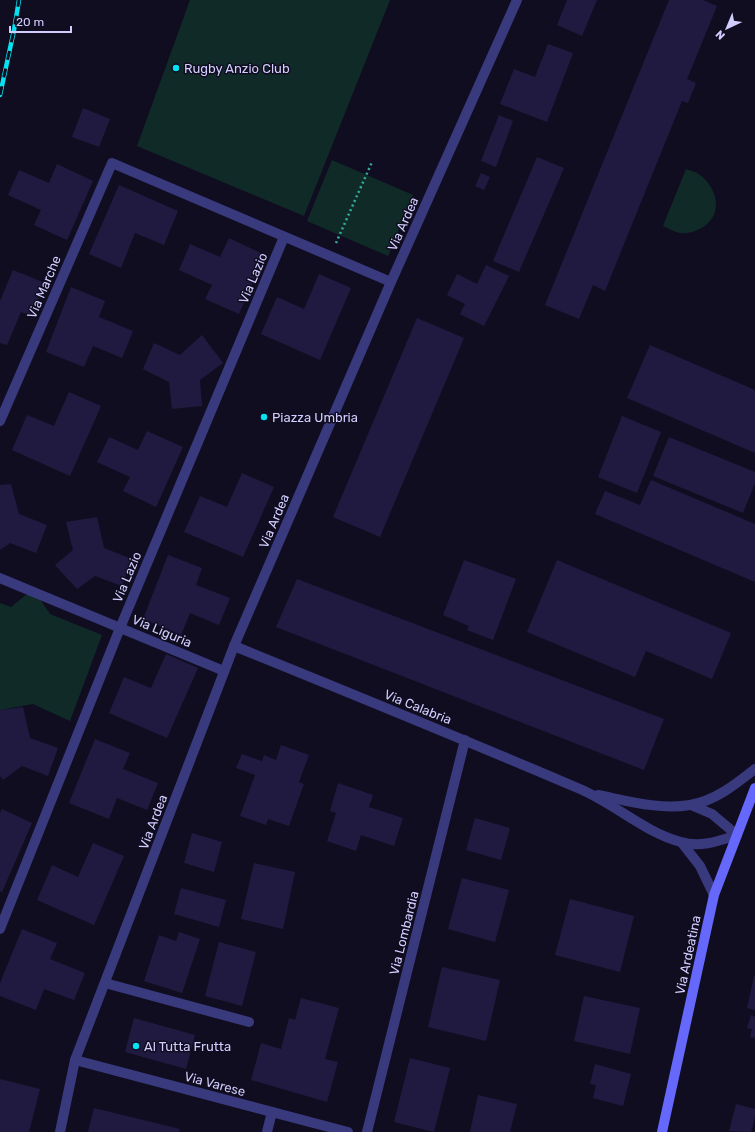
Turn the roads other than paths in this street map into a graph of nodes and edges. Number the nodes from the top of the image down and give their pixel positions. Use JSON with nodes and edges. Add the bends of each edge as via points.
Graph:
{"nodes":[{"id":1,"x":517,"y":0,"type":"edge"},
{"id":2,"x":284,"y":237,"type":"junction"},
{"id":3,"x":391,"y":282,"type":"junction"},
{"id":4,"x":0,"y":421,"type":"edge"},
{"id":5,"x":0,"y":578,"type":"edge"},
{"id":6,"x":120,"y":628,"type":"junction"},
{"id":7,"x":234,"y":646,"type":"junction"},
{"id":8,"x":224,"y":671,"type":"junction"},
{"id":9,"x":465,"y":740,"type":"junction"},
{"id":10,"x":755,"y":769,"type":"edge"},
{"id":11,"x":755,"y":788,"type":"edge"},
{"id":12,"x":590,"y":793,"type":"junction"},
{"id":13,"x":691,"y":805,"type":"junction"},
{"id":14,"x":737,"y":835,"type":"junction"},
{"id":15,"x":682,"y":843,"type":"junction"},
{"id":16,"x":714,"y":894,"type":"junction"},
{"id":17,"x":0,"y":929,"type":"edge"},
{"id":18,"x":105,"y":984,"type":"junction"},
{"id":19,"x":249,"y":1022,"type":"dead end"},
{"id":20,"x":75,"y":1060,"type":"junction"},
{"id":21,"x":272,"y":1112,"type":"junction"},
{"id":22,"x":60,"y":1132,"type":"edge"},
{"id":23,"x":267,"y":1132,"type":"edge"},
{"id":24,"x":348,"y":1132,"type":"edge"},
{"id":25,"x":367,"y":1132,"type":"edge"},
{"id":26,"x":662,"y":1132,"type":"edge"}],
"edges":[{"from":1,"to":3,"type":"street","name":"Via Ardea"},
{"from":2,"to":3,"type":"street"},
{"from":2,"to":4,"type":"street","name":"Via Marche","via":[[112,163]]},
{"from":2,"to":6,"type":"street","name":"Via Lazio"},
{"from":3,"to":7,"type":"street","name":"Via Ardea"},
{"from":5,"to":6,"type":"street","name":"Via Liguria"},
{"from":6,"to":8,"type":"street","name":"Via Liguria"},
{"from":6,"to":17,"type":"street","name":"Via Lazio"},
{"from":7,"to":8,"type":"street","name":"Via Ardea"},
{"from":7,"to":9,"type":"street","name":"Via Calabria"},
{"from":8,"to":18,"type":"street","name":"Via Ardea"},
{"from":9,"to":12,"type":"street","name":"Via Calabria"},
{"from":9,"to":25,"type":"street","name":"Via Lombardia"},
{"from":10,"to":13,"type":"street","name":"Via Calabria","via":[[722,792]]},
{"from":11,"to":14,"type":"main road","name":"Via Ardeatina"},
{"from":12,"to":13,"type":"street","name":"Via Calabria","via":[[659,806]]},
{"from":12,"to":15,"type":"street","name":"Via Calabria","via":[[655,832]]},
{"from":13,"to":14,"type":"street","name":"Via Calabria","via":[[712,814]]},
{"from":14,"to":15,"type":"street","name":"Via Calabria","via":[[705,844]]},
{"from":14,"to":16,"type":"main road","name":"Via Ardeatina"},
{"from":15,"to":16,"type":"street","name":"Via Calabria","via":[[700,866]]},
{"from":16,"to":26,"type":"main road","name":"Via Ardeatina"},
{"from":18,"to":19,"type":"street"},
{"from":18,"to":20,"type":"street","name":"Via Ardea"},
{"from":20,"to":21,"type":"street","name":"Via Varese"},
{"from":20,"to":22,"type":"street","name":"Via Ardea"},
{"from":21,"to":23,"type":"street"},
{"from":21,"to":24,"type":"street","name":"Via Varese"}]}
